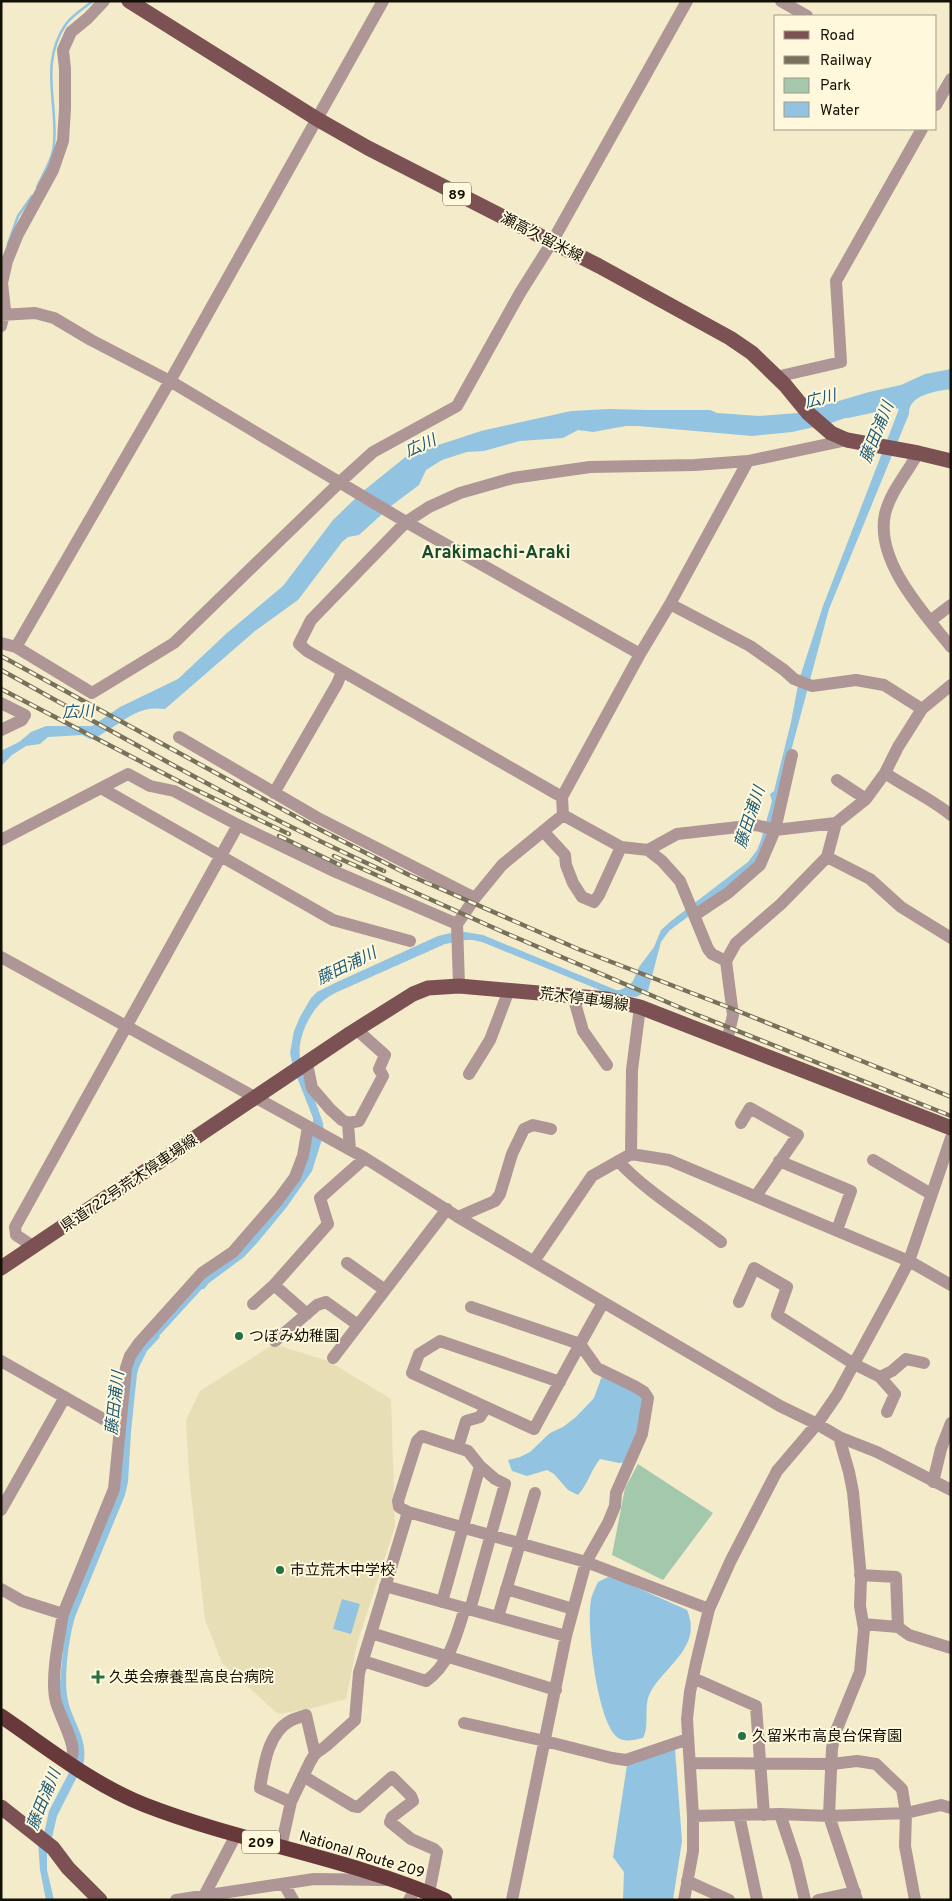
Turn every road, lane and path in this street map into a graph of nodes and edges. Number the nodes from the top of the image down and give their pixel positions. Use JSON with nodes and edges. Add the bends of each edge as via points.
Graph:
{"nodes":[{"id":1,"x":104,"y":1,"type":"edge"},
{"id":2,"x":129,"y":1,"type":"edge"},
{"id":3,"x":383,"y":1,"type":"edge"},
{"id":4,"x":687,"y":1,"type":"edge"},
{"id":5,"x":781,"y":1,"type":"edge"},
{"id":6,"x":805,"y":15,"type":"edge"},
{"id":7,"x":951,"y":79,"type":"edge"},
{"id":8,"x":941,"y":97,"type":"edge"},
{"id":9,"x":317,"y":119,"type":"junction"},
{"id":10,"x":921,"y":130,"type":"edge"},
{"id":11,"x":552,"y":242,"type":"junction"},
{"id":12,"x":2,"y":319,"type":"edge"},
{"id":13,"x":170,"y":381,"type":"junction"},
{"id":14,"x":781,"y":381,"type":"junction"},
{"id":15,"x":847,"y":440,"type":"junction"},
{"id":16,"x":918,"y":453,"type":"junction"},
{"id":17,"x":748,"y":461,"type":"junction"},
{"id":18,"x":951,"y":461,"type":"edge"},
{"id":19,"x":344,"y":485,"type":"junction"},
{"id":20,"x":403,"y":520,"type":"junction"},
{"id":21,"x":670,"y":604,"type":"junction"},
{"id":22,"x":951,"y":605,"type":"edge"},
{"id":23,"x":930,"y":621,"type":"junction"},
{"id":24,"x":1,"y":643,"type":"edge"},
{"id":25,"x":16,"y":647,"type":"junction"},
{"id":26,"x":951,"y":647,"type":"edge"},
{"id":27,"x":640,"y":654,"type":"junction"},
{"id":28,"x":342,"y":672,"type":"junction"},
{"id":29,"x":951,"y":686,"type":"edge"},
{"id":30,"x":1,"y":703,"type":"edge"},
{"id":31,"x":922,"y":709,"type":"junction"},
{"id":32,"x":1,"y":730,"type":"edge"},
{"id":33,"x":179,"y":737,"type":"dead end"},
{"id":34,"x":792,"y":755,"type":"dead end"},
{"id":35,"x":885,"y":773,"type":"junction"},
{"id":36,"x":837,"y":780,"type":"dead end"},
{"id":37,"x":101,"y":788,"type":"junction"},
{"id":38,"x":274,"y":793,"type":"junction"},
{"id":39,"x":562,"y":797,"type":"junction"},
{"id":40,"x":866,"y":800,"type":"junction"},
{"id":41,"x":563,"y":815,"type":"junction"},
{"id":42,"x":951,"y":815,"type":"edge"},
{"id":43,"x":836,"y":822,"type":"junction"},
{"id":44,"x":238,"y":825,"type":"junction"},
{"id":45,"x":775,"y":830,"type":"junction"},
{"id":46,"x":543,"y":831,"type":"junction"},
{"id":47,"x":1,"y":840,"type":"edge"},
{"id":48,"x":621,"y":847,"type":"junction"},
{"id":49,"x":648,"y":850,"type":"junction"},
{"id":50,"x":220,"y":856,"type":"junction"},
{"id":51,"x":827,"y":857,"type":"junction"},
{"id":52,"x":475,"y":898,"type":"junction"},
{"id":53,"x":695,"y":916,"type":"junction"},
{"id":54,"x":457,"y":924,"type":"junction"},
{"id":55,"x":951,"y":938,"type":"edge"},
{"id":56,"x":410,"y":940,"type":"dead end"},
{"id":57,"x":1,"y":957,"type":"edge"},
{"id":58,"x":726,"y":962,"type":"junction"},
{"id":59,"x":458,"y":986,"type":"junction"},
{"id":60,"x":509,"y":990,"type":"junction"},
{"id":61,"x":573,"y":996,"type":"junction"},
{"id":62,"x":640,"y":1007,"type":"junction"},
{"id":63,"x":126,"y":1025,"type":"junction"},
{"id":64,"x":357,"y":1030,"type":"junction"},
{"id":65,"x":727,"y":1041,"type":"junction"},
{"id":66,"x":307,"y":1064,"type":"junction"},
{"id":67,"x":607,"y":1065,"type":"dead end"},
{"id":68,"x":469,"y":1074,"type":"dead end"},
{"id":69,"x":256,"y":1097,"type":"junction"},
{"id":70,"x":348,"y":1123,"type":"junction"},
{"id":71,"x":741,"y":1123,"type":"dead end"},
{"id":72,"x":308,"y":1127,"type":"junction"},
{"id":73,"x":951,"y":1128,"type":"edge"},
{"id":74,"x":552,"y":1129,"type":"dead end"},
{"id":75,"x":951,"y":1138,"type":"edge"},
{"id":76,"x":350,"y":1150,"type":"junction"},
{"id":77,"x":631,"y":1154,"type":"junction"},
{"id":78,"x":366,"y":1158,"type":"junction"},
{"id":79,"x":779,"y":1160,"type":"junction"},
{"id":80,"x":873,"y":1160,"type":"dead end"},
{"id":81,"x":618,"y":1161,"type":"junction"},
{"id":82,"x":932,"y":1194,"type":"junction"},
{"id":83,"x":756,"y":1196,"type":"junction"},
{"id":84,"x":447,"y":1209,"type":"junction"},
{"id":85,"x":458,"y":1217,"type":"junction"},
{"id":86,"x":836,"y":1230,"type":"junction"},
{"id":87,"x":720,"y":1242,"type":"dead end"},
{"id":88,"x":34,"y":1247,"type":"junction"},
{"id":89,"x":534,"y":1261,"type":"junction"},
{"id":90,"x":909,"y":1261,"type":"junction"},
{"id":91,"x":347,"y":1263,"type":"dead end"},
{"id":92,"x":1,"y":1268,"type":"edge"},
{"id":93,"x":274,"y":1285,"type":"junction"},
{"id":94,"x":951,"y":1285,"type":"edge"},
{"id":95,"x":385,"y":1290,"type":"junction"},
{"id":96,"x":739,"y":1302,"type":"dead end"},
{"id":97,"x":603,"y":1303,"type":"junction"},
{"id":98,"x":253,"y":1304,"type":"dead end"},
{"id":99,"x":471,"y":1307,"type":"dead end"},
{"id":100,"x":307,"y":1314,"type":"junction"},
{"id":101,"x":358,"y":1325,"type":"junction"},
{"id":102,"x":275,"y":1341,"type":"dead end"},
{"id":103,"x":580,"y":1344,"type":"junction"},
{"id":104,"x":333,"y":1358,"type":"dead end"},
{"id":105,"x":1,"y":1361,"type":"edge"},
{"id":106,"x":924,"y":1363,"type":"dead end"},
{"id":107,"x":854,"y":1364,"type":"junction"},
{"id":108,"x":880,"y":1378,"type":"junction"},
{"id":109,"x":560,"y":1382,"type":"junction"},
{"id":110,"x":65,"y":1397,"type":"junction"},
{"id":111,"x":486,"y":1407,"type":"junction"},
{"id":112,"x":887,"y":1412,"type":"dead end"},
{"id":113,"x":818,"y":1424,"type":"junction"},
{"id":114,"x":951,"y":1424,"type":"edge"},
{"id":115,"x":119,"y":1428,"type":"junction"},
{"id":116,"x":839,"y":1437,"type":"junction"},
{"id":117,"x":458,"y":1446,"type":"junction"},
{"id":118,"x":480,"y":1466,"type":"junction"},
{"id":119,"x":933,"y":1482,"type":"junction"},
{"id":120,"x":951,"y":1490,"type":"edge"},
{"id":121,"x":535,"y":1493,"type":"dead end"},
{"id":122,"x":1,"y":1510,"type":"edge"},
{"id":123,"x":408,"y":1512,"type":"junction"},
{"id":124,"x":463,"y":1527,"type":"junction"},
{"id":125,"x":490,"y":1535,"type":"junction"},
{"id":126,"x":520,"y":1543,"type":"junction"},
{"id":127,"x":586,"y":1562,"type":"junction"},
{"id":128,"x":860,"y":1575,"type":"junction"},
{"id":129,"x":385,"y":1586,"type":"junction"},
{"id":130,"x":1,"y":1589,"type":"edge"},
{"id":131,"x":506,"y":1589,"type":"junction"},
{"id":132,"x":442,"y":1602,"type":"junction"},
{"id":133,"x":468,"y":1609,"type":"junction"},
{"id":134,"x":573,"y":1609,"type":"junction"},
{"id":135,"x":709,"y":1609,"type":"junction"},
{"id":136,"x":63,"y":1614,"type":"junction"},
{"id":137,"x":498,"y":1618,"type":"junction"},
{"id":138,"x":863,"y":1624,"type":"junction"},
{"id":139,"x":898,"y":1627,"type":"junction"},
{"id":140,"x":371,"y":1633,"type":"junction"},
{"id":141,"x":566,"y":1636,"type":"junction"},
{"id":142,"x":951,"y":1648,"type":"edge"},
{"id":143,"x":449,"y":1656,"type":"junction"},
{"id":144,"x":363,"y":1661,"type":"junction"},
{"id":145,"x":692,"y":1678,"type":"junction"},
{"id":146,"x":556,"y":1690,"type":"junction"},
{"id":147,"x":1,"y":1716,"type":"edge"},
{"id":148,"x":464,"y":1723,"type":"dead end"},
{"id":149,"x":688,"y":1739,"type":"junction"},
{"id":150,"x":545,"y":1741,"type":"junction"},
{"id":151,"x":315,"y":1754,"type":"junction"},
{"id":152,"x":690,"y":1763,"type":"junction"},
{"id":153,"x":761,"y":1764,"type":"junction"},
{"id":154,"x":832,"y":1764,"type":"junction"},
{"id":155,"x":73,"y":1766,"type":"junction"},
{"id":156,"x":303,"y":1776,"type":"junction"},
{"id":157,"x":291,"y":1802,"type":"junction"},
{"id":158,"x":1,"y":1807,"type":"edge"},
{"id":159,"x":951,"y":1808,"type":"edge"},
{"id":160,"x":906,"y":1813,"type":"junction"},
{"id":161,"x":780,"y":1814,"type":"junction"},
{"id":162,"x":739,"y":1815,"type":"junction"},
{"id":163,"x":764,"y":1815,"type":"junction"},
{"id":164,"x":694,"y":1816,"type":"junction"},
{"id":165,"x":829,"y":1816,"type":"junction"},
{"id":166,"x":236,"y":1835,"type":"junction"},
{"id":167,"x":282,"y":1848,"type":"junction"},
{"id":168,"x":397,"y":1880,"type":"junction"},
{"id":169,"x":688,"y":1881,"type":"junction"},
{"id":170,"x":284,"y":1884,"type":"junction"},
{"id":171,"x":418,"y":1894,"type":"edge"},
{"id":172,"x":856,"y":1896,"type":"edge"},
{"id":173,"x":205,"y":1897,"type":"edge"},
{"id":174,"x":100,"y":1900,"type":"edge"},
{"id":175,"x":176,"y":1900,"type":"edge"},
{"id":176,"x":293,"y":1900,"type":"edge"},
{"id":177,"x":445,"y":1900,"type":"edge"},
{"id":178,"x":512,"y":1900,"type":"edge"},
{"id":179,"x":684,"y":1900,"type":"edge"},
{"id":180,"x":729,"y":1900,"type":"edge"},
{"id":181,"x":757,"y":1900,"type":"edge"},
{"id":182,"x":805,"y":1900,"type":"edge"},
{"id":183,"x":818,"y":1900,"type":"edge"},
{"id":184,"x":915,"y":1900,"type":"edge"}],
"edges":[{"from":1,"to":12,"type":"street","via":[[71,32],[62,50],[65,69],[63,141],[53,170],[7,261],[2,283],[5,310]]},
{"from":2,"to":9,"type":"main road","name":"瀬高久留米線","number":"89"},
{"from":3,"to":9,"type":"street"},
{"from":4,"to":11,"type":"street"},
{"from":5,"to":6,"type":"street"},
{"from":7,"to":8,"type":"street"},
{"from":9,"to":11,"type":"main road","name":"瀬高久留米線","number":"89"},
{"from":9,"to":13,"type":"street"},
{"from":10,"to":14,"type":"street","via":[[836,281],[841,362]]},
{"from":11,"to":14,"type":"main road","name":"瀬高久留米線","number":"89","via":[[730,338]]},
{"from":11,"to":19,"type":"street","via":[[457,406],[373,452]]},
{"from":12,"to":13,"type":"street","via":[[35,313],[54,318]]},
{"from":13,"to":19,"type":"street"},
{"from":13,"to":25,"type":"street"},
{"from":14,"to":15,"type":"main road","name":"瀬高久留米線","number":"89","via":[[808,413],[831,433]]},
{"from":15,"to":16,"type":"main road","name":"瀬高久留米線","number":"89"},
{"from":15,"to":17,"type":"street"},
{"from":16,"to":18,"type":"main road","name":"瀬高久留米線","number":"89"},
{"from":16,"to":23,"type":"street","via":[[885,512],[884,537],[893,566]]},
{"from":17,"to":20,"type":"street","via":[[590,467],[513,478],[460,493]]},
{"from":17,"to":21,"type":"street"},
{"from":19,"to":20,"type":"street"},
{"from":19,"to":25,"type":"street","via":[[174,643],[92,693]]},
{"from":20,"to":27,"type":"street"},
{"from":20,"to":28,"type":"street","via":[[311,620],[299,644]]},
{"from":21,"to":27,"type":"street"},
{"from":21,"to":31,"type":"street","via":[[750,646],[794,679],[812,686],[856,680],[884,685]]},
{"from":22,"to":23,"type":"street"},
{"from":23,"to":26,"type":"street"},
{"from":24,"to":25,"type":"street"},
{"from":27,"to":39,"type":"street"},
{"from":28,"to":38,"type":"street"},
{"from":28,"to":39,"type":"street"},
{"from":29,"to":31,"type":"street"},
{"from":30,"to":32,"type":"street","via":[[25,716]]},
{"from":31,"to":35,"type":"street"},
{"from":33,"to":38,"type":"street"},
{"from":34,"to":45,"type":"street"},
{"from":35,"to":40,"type":"street"},
{"from":35,"to":42,"type":"street"},
{"from":36,"to":40,"type":"street"},
{"from":37,"to":44,"type":"street","via":[[128,774],[150,786],[174,791]]},
{"from":37,"to":47,"type":"street"},
{"from":37,"to":50,"type":"street"},
{"from":38,"to":52,"type":"street"},
{"from":39,"to":41,"type":"street"},
{"from":40,"to":43,"type":"street"},
{"from":41,"to":46,"type":"street"},
{"from":41,"to":48,"type":"street"},
{"from":43,"to":45,"type":"street"},
{"from":43,"to":51,"type":"street"},
{"from":44,"to":50,"type":"street"},
{"from":44,"to":54,"type":"street"},
{"from":45,"to":49,"type":"street","via":[[756,825],[677,834]]},
{"from":45,"to":53,"type":"street","via":[[760,865]]},
{"from":46,"to":48,"type":"street","via":[[565,855],[572,883],[582,897],[594,902]]},
{"from":46,"to":52,"type":"street","via":[[502,865]]},
{"from":48,"to":49,"type":"street"},
{"from":49,"to":53,"type":"street","via":[[680,880]]},
{"from":50,"to":56,"type":"street","via":[[333,920]]},
{"from":50,"to":63,"type":"street"},
{"from":51,"to":55,"type":"street","via":[[870,879],[901,907]]},
{"from":51,"to":58,"type":"street","via":[[781,904],[736,943]]},
{"from":52,"to":54,"type":"street"},
{"from":53,"to":58,"type":"street","via":[[708,949]]},
{"from":54,"to":59,"type":"street"},
{"from":57,"to":63,"type":"street"},
{"from":58,"to":65,"type":"street","via":[[733,1015]]},
{"from":59,"to":60,"type":"main road","name":"荒木停車場線"},
{"from":59,"to":64,"type":"main road","name":"荒木停車場線","via":[[428,988],[413,994]]},
{"from":60,"to":61,"type":"main road","name":"荒木停車場線"},
{"from":60,"to":68,"type":"street","via":[[490,1040]]},
{"from":61,"to":62,"type":"main road","name":"荒木停車場線","via":[[607,999]]},
{"from":61,"to":67,"type":"street","via":[[583,1031]]},
{"from":62,"to":65,"type":"main road","name":"荒木停車場線"},
{"from":62,"to":77,"type":"street","via":[[632,1070]]},
{"from":63,"to":69,"type":"street"},
{"from":63,"to":88,"type":"street","via":[[15,1227],[16,1235]]},
{"from":64,"to":66,"type":"main road","name":"荒木停車場線"},
{"from":64,"to":70,"type":"street","via":[[385,1054],[379,1069],[383,1076],[360,1121]]},
{"from":65,"to":73,"type":"main road","name":"荒木停車場線"},
{"from":66,"to":69,"type":"main road","name":"荒木停車場線"},
{"from":66,"to":70,"type":"street","via":[[312,1088],[330,1109]]},
{"from":69,"to":72,"type":"street"},
{"from":69,"to":88,"type":"main road","name":"県道722号荒木停車場線"},
{"from":70,"to":76,"type":"street"},
{"from":71,"to":79,"type":"street","via":[[750,1108],[798,1135]]},
{"from":72,"to":76,"type":"street"},
{"from":72,"to":115,"type":"street","via":[[303,1156],[294,1177],[278,1200],[233,1252],[202,1273],[130,1356]]},
{"from":74,"to":85,"type":"street","via":[[533,1125],[524,1129],[495,1201]]},
{"from":75,"to":82,"type":"street"},
{"from":76,"to":78,"type":"street"},
{"from":77,"to":81,"type":"street"},
{"from":77,"to":83,"type":"street","via":[[670,1160]]},
{"from":78,"to":84,"type":"street"},
{"from":78,"to":93,"type":"street","via":[[320,1198],[328,1224]]},
{"from":79,"to":83,"type":"street"},
{"from":79,"to":86,"type":"street","via":[[851,1191]]},
{"from":80,"to":82,"type":"street"},
{"from":81,"to":87,"type":"street","via":[[635,1179]]},
{"from":81,"to":89,"type":"street","via":[[592,1176]]},
{"from":82,"to":90,"type":"street"},
{"from":83,"to":86,"type":"street"},
{"from":84,"to":85,"type":"street"},
{"from":84,"to":95,"type":"street"},
{"from":85,"to":89,"type":"street"},
{"from":86,"to":90,"type":"street"},
{"from":88,"to":92,"type":"main road","name":"県道722号荒木停車場線"},
{"from":89,"to":97,"type":"street"},
{"from":90,"to":94,"type":"street"},
{"from":90,"to":107,"type":"street"},
{"from":91,"to":95,"type":"street"},
{"from":93,"to":98,"type":"street"},
{"from":93,"to":100,"type":"street"},
{"from":95,"to":101,"type":"street"},
{"from":96,"to":107,"type":"street","via":[[754,1268],[787,1287],[777,1315]]},
{"from":97,"to":103,"type":"street"},
{"from":97,"to":113,"type":"street","via":[[780,1406]]},
{"from":99,"to":103,"type":"street"},
{"from":100,"to":101,"type":"street","via":[[326,1302]]},
{"from":100,"to":102,"type":"street"},
{"from":101,"to":104,"type":"street"},
{"from":103,"to":109,"type":"street"},
{"from":103,"to":127,"type":"street","via":[[596,1368],[634,1386],[648,1398],[642,1434],[616,1493],[615,1506]]},
{"from":105,"to":110,"type":"street"},
{"from":106,"to":108,"type":"street","via":[[906,1359]]},
{"from":107,"to":108,"type":"street"},
{"from":107,"to":113,"type":"street"},
{"from":108,"to":112,"type":"street","via":[[895,1394]]},
{"from":109,"to":111,"type":"street","via":[[534,1429]]},
{"from":109,"to":111,"type":"street","via":[[440,1341],[419,1354],[412,1373]]},
{"from":110,"to":115,"type":"street"},
{"from":110,"to":122,"type":"street"},
{"from":111,"to":117,"type":"street","via":[[480,1417],[466,1421]]},
{"from":113,"to":116,"type":"street"},
{"from":113,"to":135,"type":"street","via":[[777,1471]]},
{"from":114,"to":119,"type":"street"},
{"from":115,"to":136,"type":"street","via":[[114,1489]]},
{"from":116,"to":119,"type":"street","via":[[877,1452]]},
{"from":116,"to":128,"type":"street","via":[[853,1492]]},
{"from":117,"to":118,"type":"street","via":[[468,1451]]},
{"from":117,"to":123,"type":"street","via":[[422,1436],[417,1441],[398,1501],[399,1507]]},
{"from":118,"to":124,"type":"street"},
{"from":118,"to":125,"type":"street","via":[[505,1484]]},
{"from":119,"to":120,"type":"street"},
{"from":121,"to":126,"type":"street"},
{"from":123,"to":124,"type":"street"},
{"from":123,"to":129,"type":"street"},
{"from":124,"to":125,"type":"street"},
{"from":124,"to":132,"type":"street"},
{"from":125,"to":126,"type":"street"},
{"from":125,"to":133,"type":"street"},
{"from":126,"to":127,"type":"street"},
{"from":126,"to":131,"type":"street"},
{"from":127,"to":134,"type":"street"},
{"from":127,"to":135,"type":"street"},
{"from":128,"to":138,"type":"street"},
{"from":128,"to":139,"type":"street","via":[[896,1577]]},
{"from":129,"to":132,"type":"street"},
{"from":129,"to":140,"type":"street"},
{"from":130,"to":136,"type":"street","via":[[22,1601]]},
{"from":131,"to":134,"type":"street"},
{"from":131,"to":137,"type":"street"},
{"from":132,"to":133,"type":"street"},
{"from":133,"to":137,"type":"street"},
{"from":133,"to":143,"type":"street"},
{"from":134,"to":141,"type":"street"},
{"from":135,"to":145,"type":"street"},
{"from":136,"to":155,"type":"street","via":[[55,1700],[73,1746]]},
{"from":137,"to":141,"type":"street"},
{"from":138,"to":139,"type":"street"},
{"from":138,"to":154,"type":"street","via":[[860,1672],[836,1731]]},
{"from":139,"to":142,"type":"street","via":[[909,1635]]},
{"from":140,"to":143,"type":"street"},
{"from":140,"to":144,"type":"street"},
{"from":141,"to":146,"type":"street"},
{"from":143,"to":144,"type":"street","via":[[435,1675],[426,1681]]},
{"from":143,"to":146,"type":"street"},
{"from":144,"to":151,"type":"street","via":[[355,1720]]},
{"from":145,"to":149,"type":"street"},
{"from":145,"to":153,"type":"street","via":[[756,1706]]},
{"from":146,"to":150,"type":"street"},
{"from":147,"to":155,"type":"highway","name":"National Route 209","number":"209"},
{"from":148,"to":150,"type":"street"},
{"from":149,"to":150,"type":"street","via":[[626,1760]]},
{"from":149,"to":152,"type":"street"},
{"from":150,"to":178,"type":"street"},
{"from":151,"to":156,"type":"street"},
{"from":151,"to":157,"type":"street","via":[[306,1715],[290,1721],[276,1733],[265,1760],[260,1788]]},
{"from":152,"to":153,"type":"street"},
{"from":152,"to":164,"type":"street"},
{"from":153,"to":154,"type":"street"},
{"from":153,"to":163,"type":"street"},
{"from":154,"to":160,"type":"street","via":[[858,1761],[876,1764],[902,1789]]},
{"from":154,"to":165,"type":"street"},
{"from":155,"to":166,"type":"highway","name":"National Route 209","number":"209","via":[[101,1785],[144,1805]]},
{"from":156,"to":157,"type":"street"},
{"from":156,"to":171,"type":"street","via":[[353,1806],[358,1806],[392,1778],[412,1796],[413,1801],[390,1822],[437,1852]]},
{"from":157,"to":167,"type":"street"},
{"from":158,"to":174,"type":"main road","via":[[53,1848]]},
{"from":159,"to":160,"type":"street","via":[[941,1805]]},
{"from":160,"to":165,"type":"street"},
{"from":160,"to":184,"type":"street","via":[[905,1846]]},
{"from":161,"to":163,"type":"street"},
{"from":161,"to":165,"type":"street"},
{"from":161,"to":182,"type":"street"},
{"from":162,"to":163,"type":"street"},
{"from":162,"to":164,"type":"street"},
{"from":162,"to":181,"type":"street"},
{"from":164,"to":169,"type":"street"},
{"from":165,"to":172,"type":"street"},
{"from":166,"to":167,"type":"highway","name":"National Route 209","number":"209"},
{"from":166,"to":173,"type":"street"},
{"from":167,"to":168,"type":"highway","name":"National Route 209","number":"209"},
{"from":168,"to":170,"type":"street","via":[[314,1879]]},
{"from":168,"to":171,"type":"highway","name":"National Route 209","number":"209"},
{"from":169,"to":179,"type":"street"},
{"from":169,"to":180,"type":"street"},
{"from":170,"to":173,"type":"street"},
{"from":170,"to":176,"type":"street"},
{"from":171,"to":177,"type":"highway","name":"National Route 209","number":"209"},
{"from":172,"to":183,"type":"street"},
{"from":173,"to":175,"type":"street"}]}
